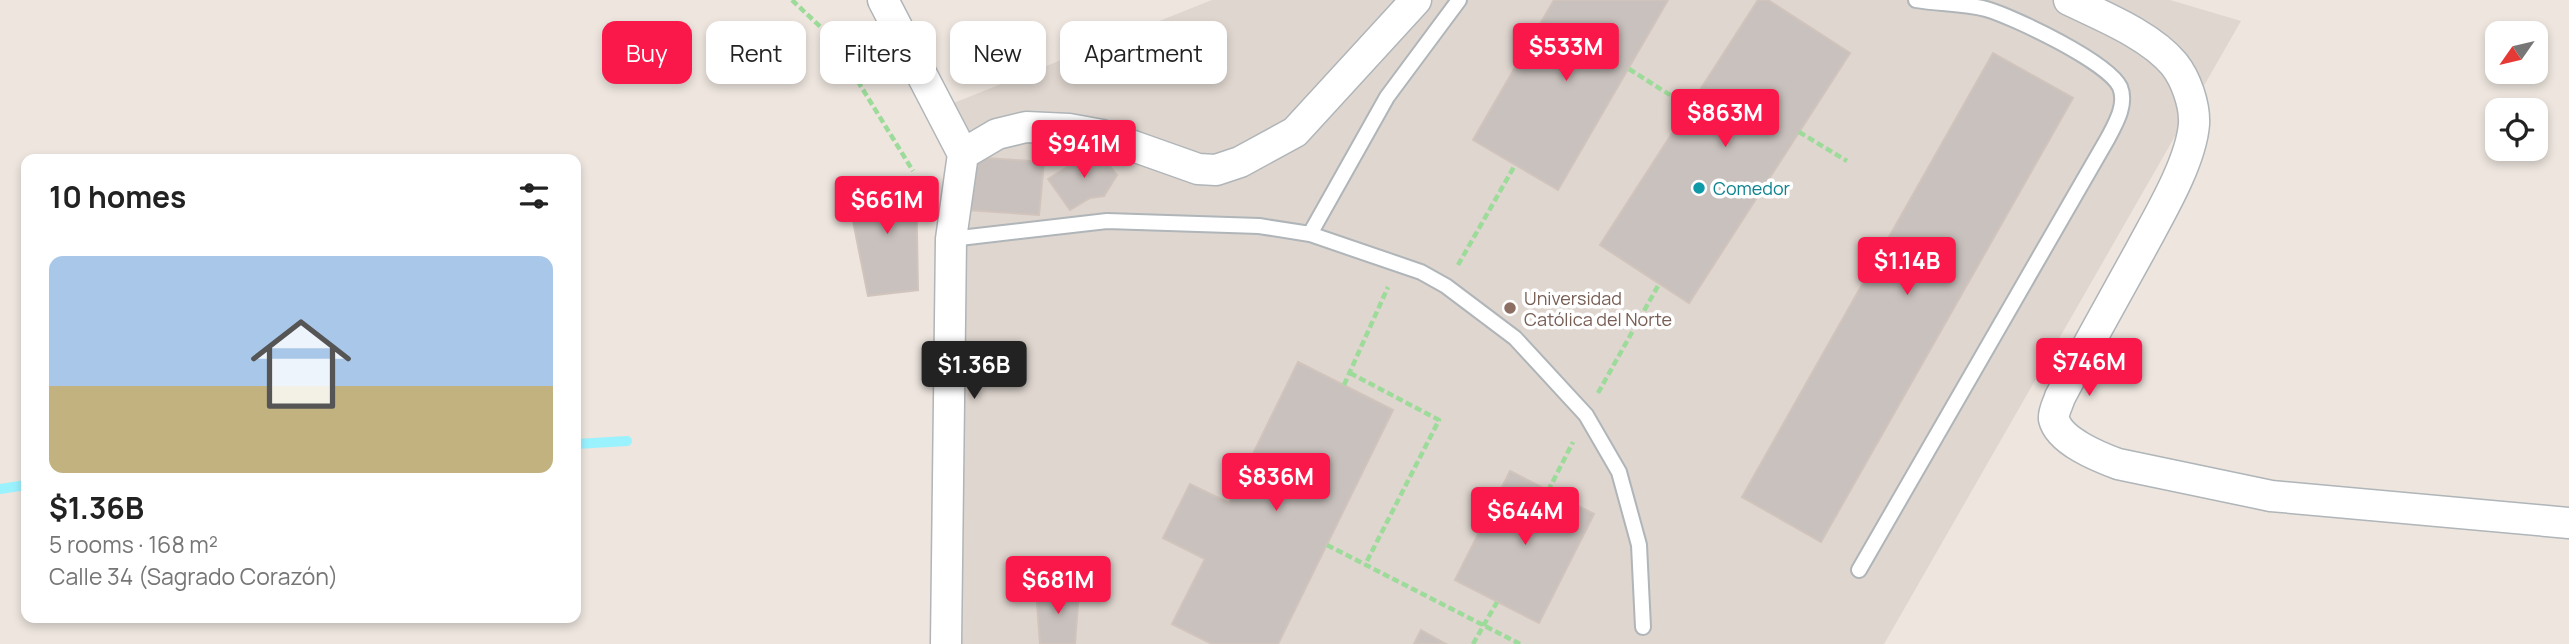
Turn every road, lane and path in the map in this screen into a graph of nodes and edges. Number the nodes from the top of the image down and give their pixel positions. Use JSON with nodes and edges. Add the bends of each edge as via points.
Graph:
{"nodes":[{"id":1,"x":792,"y":0,"type":"edge"},
{"id":2,"x":883,"y":0,"type":"edge"},
{"id":3,"x":1416,"y":0,"type":"edge"},
{"id":4,"x":1459,"y":0,"type":"edge"},
{"id":5,"x":1916,"y":0,"type":"edge"},
{"id":6,"x":2069,"y":0,"type":"edge"},
{"id":7,"x":1629,"y":69,"type":"dead end"},
{"id":8,"x":1689,"y":107,"type":"dead end"},
{"id":9,"x":1798,"y":132,"type":"dead end"},
{"id":10,"x":963,"y":155,"type":"junction"},
{"id":11,"x":1847,"y":160,"type":"dead end"},
{"id":12,"x":1515,"y":165,"type":"dead end"},
{"id":13,"x":913,"y":171,"type":"dead end"},
{"id":14,"x":1310,"y":234,"type":"junction"},
{"id":15,"x":951,"y":239,"type":"junction"},
{"id":16,"x":1398,"y":264,"type":"junction"},
{"id":17,"x":1659,"y":284,"type":"dead end"},
{"id":18,"x":1446,"y":286,"type":"junction"},
{"id":19,"x":1350,"y":373,"type":"junction"},
{"id":20,"x":1609,"y":374,"type":"dead end"},
{"id":21,"x":1344,"y":385,"type":"dead end"},
{"id":22,"x":2569,"y":523,"type":"edge"},
{"id":23,"x":1327,"y":545,"type":"dead end"},
{"id":24,"x":1365,"y":565,"type":"junction"},
{"id":25,"x":1859,"y":570,"type":"dead end"},
{"id":26,"x":1497,"y":602,"type":"dead end"},
{"id":27,"x":1483,"y":625,"type":"junction"},
{"id":28,"x":1643,"y":627,"type":"dead end"},
{"id":29,"x":946,"y":644,"type":"edge"},
{"id":30,"x":1473,"y":644,"type":"edge"},
{"id":31,"x":1520,"y":644,"type":"edge"}],
"edges":[{"from":1,"to":13,"type":"path","via":[[830,36]]},
{"from":2,"to":10,"type":"street"},
{"from":3,"to":10,"type":"street","via":[[1295,132],[1240,162],[1216,170],[1198,169],[1102,135],[1026,127],[997,134]]},
{"from":4,"to":14,"type":"lane","via":[[1387,97]]},
{"from":5,"to":25,"type":"lane","via":[[1986,9],[2056,39],[2112,76],[2121,89],[2122,106]]},
{"from":6,"to":22,"type":"street","via":[[2113,20],[2164,53],[2187,87],[2194,121],[2173,190],[2060,397],[2054,420],[2064,435],[2118,464],[2271,496]]},
{"from":7,"to":8,"type":"path"},
{"from":9,"to":11,"type":"path"},
{"from":10,"to":15,"type":"street"},
{"from":12,"to":18,"type":"path"},
{"from":14,"to":15,"type":"lane","via":[[1259,226],[1107,221]]},
{"from":14,"to":16,"type":"lane"},
{"from":15,"to":29,"type":"street"},
{"from":16,"to":18,"type":"lane"},
{"from":16,"to":19,"type":"path"},
{"from":17,"to":20,"type":"path"},
{"from":18,"to":28,"type":"lane","via":[[1515,338],[1586,415],[1619,472],[1639,545]]},
{"from":19,"to":21,"type":"path"},
{"from":19,"to":24,"type":"path","via":[[1438,420]]},
{"from":23,"to":24,"type":"path"},
{"from":24,"to":27,"type":"path"},
{"from":26,"to":27,"type":"path"},
{"from":27,"to":30,"type":"path"},
{"from":27,"to":31,"type":"path"}]}
